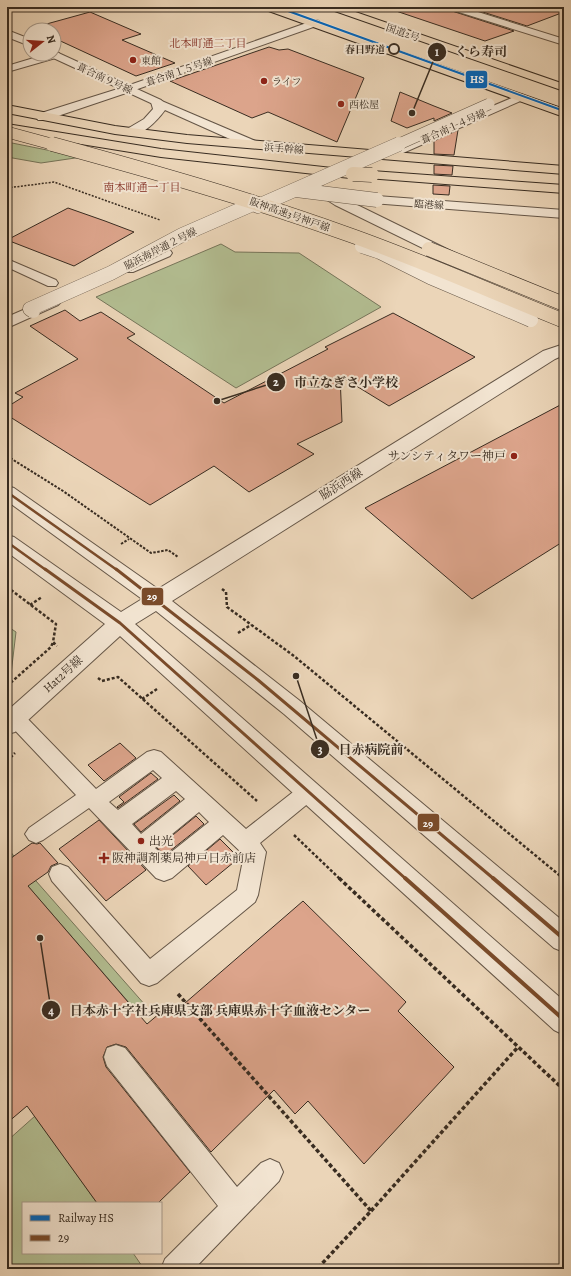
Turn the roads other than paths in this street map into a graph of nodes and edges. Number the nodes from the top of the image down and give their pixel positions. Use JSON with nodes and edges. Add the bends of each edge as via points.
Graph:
{"nodes":[{"id":1,"x":12,"y":7,"type":"edge"},
{"id":2,"x":266,"y":7,"type":"edge"},
{"id":3,"x":332,"y":7,"type":"edge"},
{"id":4,"x":361,"y":7,"type":"edge"},
{"id":5,"x":452,"y":7,"type":"edge"},
{"id":6,"x":7,"y":8,"type":"edge"},
{"id":7,"x":346,"y":12,"type":"junction"},
{"id":8,"x":315,"y":23,"type":"junction"},
{"id":9,"x":7,"y":33,"type":"edge"},
{"id":10,"x":22,"y":40,"type":"edge"},
{"id":11,"x":564,"y":42,"type":"edge"},
{"id":12,"x":62,"y":59,"type":"edge"},
{"id":13,"x":30,"y":62,"type":"edge"},
{"id":14,"x":7,"y":69,"type":"edge"},
{"id":15,"x":564,"y":88,"type":"edge"},
{"id":16,"x":128,"y":89,"type":"junction"},
{"id":17,"x":521,"y":97,"type":"junction"},
{"id":18,"x":157,"y":102,"type":"junction"},
{"id":19,"x":490,"y":104,"type":"dead end"},
{"id":20,"x":7,"y":108,"type":"edge"},
{"id":21,"x":564,"y":113,"type":"edge"},
{"id":22,"x":42,"y":117,"type":"junction"},
{"id":23,"x":7,"y":121,"type":"edge"},
{"id":24,"x":7,"y":128,"type":"edge"},
{"id":25,"x":7,"y":132,"type":"edge"},
{"id":26,"x":131,"y":132,"type":"junction"},
{"id":27,"x":254,"y":145,"type":"junction"},
{"id":28,"x":386,"y":156,"type":"junction"},
{"id":29,"x":317,"y":170,"type":"junction"},
{"id":30,"x":564,"y":170,"type":"edge"},
{"id":31,"x":211,"y":176,"type":"dead end"},
{"id":32,"x":564,"y":189,"type":"edge"},
{"id":33,"x":294,"y":190,"type":"junction"},
{"id":34,"x":262,"y":191,"type":"dead end"},
{"id":35,"x":304,"y":204,"type":"dead end"},
{"id":36,"x":258,"y":206,"type":"junction"},
{"id":37,"x":564,"y":214,"type":"edge"},
{"id":38,"x":338,"y":216,"type":"dead end"},
{"id":39,"x":165,"y":253,"type":"dead end"},
{"id":40,"x":7,"y":262,"type":"edge"},
{"id":41,"x":52,"y":283,"type":"dead end"},
{"id":42,"x":564,"y":304,"type":"edge"},
{"id":43,"x":564,"y":309,"type":"edge"},
{"id":44,"x":33,"y":311,"type":"junction"},
{"id":45,"x":530,"y":320,"type":"dead end"},
{"id":46,"x":564,"y":321,"type":"edge"},
{"id":47,"x":7,"y":323,"type":"edge"},
{"id":48,"x":564,"y":349,"type":"edge"},
{"id":49,"x":7,"y":492,"type":"edge"},
{"id":50,"x":7,"y":542,"type":"edge"},
{"id":51,"x":157,"y":599,"type":"junction"},
{"id":52,"x":120,"y":623,"type":"junction"},
{"id":53,"x":11,"y":721,"type":"edge"},
{"id":54,"x":176,"y":779,"type":"junction"},
{"id":55,"x":308,"y":791,"type":"junction"},
{"id":56,"x":93,"y":799,"type":"junction"},
{"id":57,"x":199,"y":800,"type":"junction"},
{"id":58,"x":117,"y":823,"type":"junction"},
{"id":59,"x":223,"y":823,"type":"junction"},
{"id":60,"x":36,"y":834,"type":"dead end"},
{"id":61,"x":245,"y":842,"type":"junction"},
{"id":62,"x":140,"y":847,"type":"junction"},
{"id":63,"x":60,"y":874,"type":"dead end"},
{"id":64,"x":564,"y":939,"type":"edge"},
{"id":65,"x":564,"y":1020,"type":"edge"},
{"id":66,"x":116,"y":1057,"type":"dead end"},
{"id":67,"x":270,"y":1172,"type":"dead end"},
{"id":68,"x":236,"y":1207,"type":"junction"},
{"id":69,"x":175,"y":1269,"type":"edge"}],
"edges":[{"from":1,"to":6,"type":"street"},
{"from":2,"to":8,"type":"main road","name":"国道2号"},
{"from":3,"to":7,"type":"main road","name":"国道2号"},
{"from":4,"to":7,"type":"street"},
{"from":5,"to":11,"type":"street"},
{"from":7,"to":15,"type":"main road","name":"国道2号"},
{"from":8,"to":16,"type":"street","name":"葺合南１５号線"},
{"from":8,"to":17,"type":"main road","name":"国道2号"},
{"from":9,"to":10,"type":"street"},
{"from":12,"to":16,"type":"street","name":"葺合南９号線"},
{"from":13,"to":14,"type":"street"},
{"from":16,"to":18,"type":"street","name":"葺合南９号線"},
{"from":16,"to":22,"type":"street","name":"葺合南１５号線"},
{"from":17,"to":21,"type":"main road","name":"国道2号"},
{"from":17,"to":28,"type":"street","name":"葺合南１４号線"},
{"from":18,"to":26,"type":"street","via":[[159,110],[148,122]]},
{"from":18,"to":27,"type":"street","name":"葺合南９号線"},
{"from":19,"to":33,"type":"street","name":"脇浜海岸通２号線","bridge":true},
{"from":20,"to":22,"type":"main road","name":"浜手幹線"},
{"from":22,"to":26,"type":"main road","name":"浜手幹線"},
{"from":23,"to":31,"type":"main road"},
{"from":24,"to":29,"type":"main road","name":"浜手幹線","via":[[161,153]]},
{"from":25,"to":46,"type":"main road","name":"阪神高速3号神戸線","bridge":true,"via":[[218,190],[289,213],[404,255]]},
{"from":26,"to":27,"type":"main road","name":"浜手幹線"},
{"from":27,"to":28,"type":"main road","name":"浜手幹線"},
{"from":28,"to":30,"type":"main road","name":"浜手幹線"},
{"from":29,"to":32,"type":"main road","name":"浜手幹線","bridge":true},
{"from":29,"to":43,"type":"street","via":[[312,177],[314,185],[340,202]]},
{"from":33,"to":36,"type":"street","name":"脇浜海岸通２号線","bridge":true},
{"from":33,"to":37,"type":"street","name":"臨港線","bridge":true,"via":[[377,200]]},
{"from":34,"to":35,"type":"main road","name":"阪神高速3号神戸線"},
{"from":36,"to":44,"type":"street","name":"脇浜海岸通２号線","bridge":true,"via":[[253,204],[182,235],[111,273],[30,309]]},
{"from":36,"to":45,"type":"street","bridge":true,"via":[[380,252],[430,277]]},
{"from":38,"to":42,"type":"main road","name":"阪神高速3号神戸線","bridge":true},
{"from":39,"to":44,"type":"street"},
{"from":40,"to":41,"type":"lane"},
{"from":44,"to":47,"type":"street"},
{"from":48,"to":51,"type":"street","name":"脇浜西線","via":[[542,359]]},
{"from":49,"to":51,"type":"street"},
{"from":50,"to":52,"type":"street"},
{"from":51,"to":52,"type":"street","name":"脇浜西線"},
{"from":51,"to":64,"type":"street","via":[[248,671]]},
{"from":52,"to":53,"type":"street","name":"Hat2号線"},
{"from":52,"to":55,"type":"street"},
{"from":53,"to":56,"type":"lane"},
{"from":54,"to":56,"type":"lane","via":[[154,758]]},
{"from":54,"to":57,"type":"lane"},
{"from":54,"to":58,"type":"lane"},
{"from":55,"to":61,"type":"lane"},
{"from":55,"to":65,"type":"street"},
{"from":56,"to":58,"type":"lane"},
{"from":56,"to":60,"type":"lane"},
{"from":57,"to":59,"type":"lane"},
{"from":57,"to":62,"type":"lane"},
{"from":58,"to":62,"type":"lane"},
{"from":59,"to":61,"type":"lane"},
{"from":59,"to":62,"type":"lane","via":[[164,871]]},
{"from":61,"to":63,"type":"lane","via":[[255,852],[247,895],[149,975]]},
{"from":66,"to":68,"type":"lane"},
{"from":67,"to":68,"type":"lane"},
{"from":68,"to":69,"type":"lane"}]}
